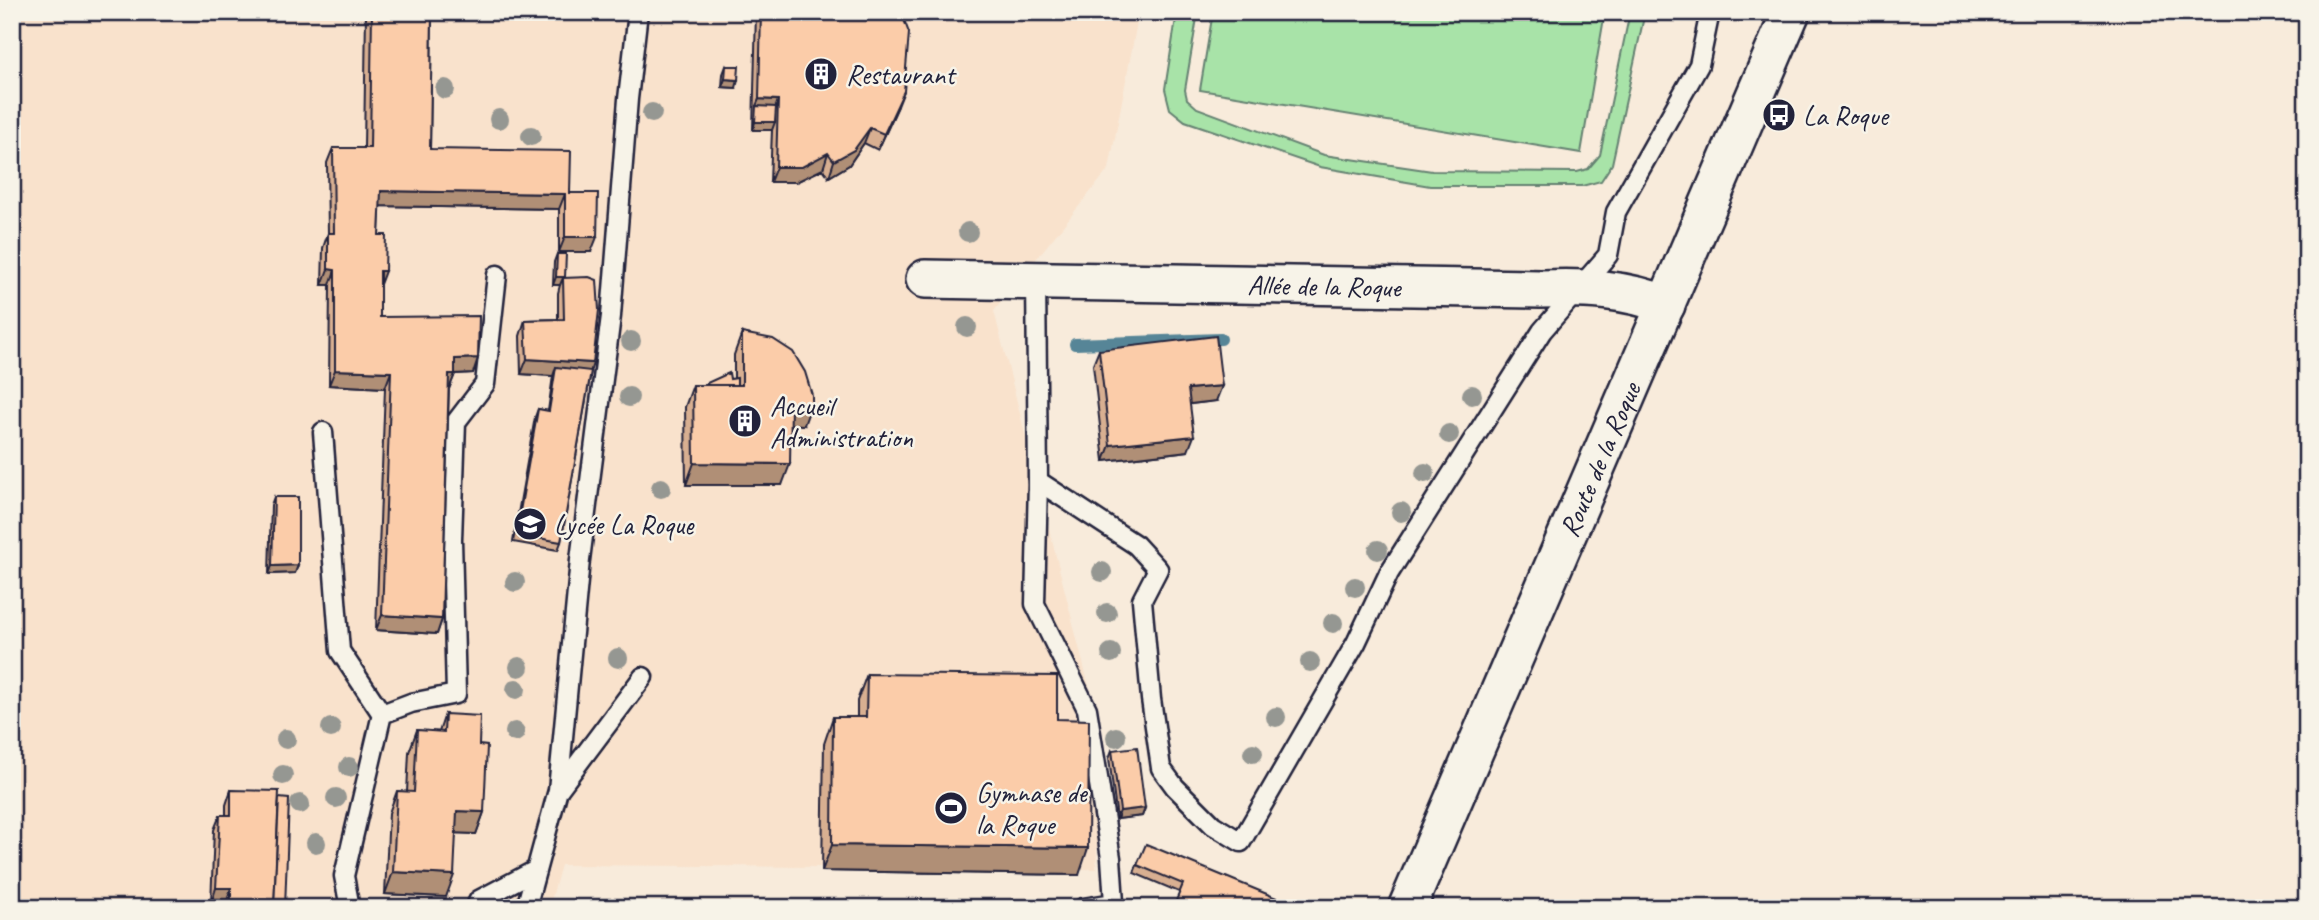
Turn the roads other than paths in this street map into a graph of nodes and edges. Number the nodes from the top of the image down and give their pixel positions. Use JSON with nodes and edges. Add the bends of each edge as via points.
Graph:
{"nodes":[{"id":1,"x":638,"y":12,"type":"edge"},
{"id":2,"x":1710,"y":12,"type":"edge"},
{"id":3,"x":1791,"y":12,"type":"edge"},
{"id":4,"x":497,"y":275,"type":"dead end"},
{"id":5,"x":925,"y":279,"type":"dead end"},
{"id":6,"x":1035,"y":280,"type":"junction"},
{"id":7,"x":1581,"y":287,"type":"junction"},
{"id":8,"x":1666,"y":305,"type":"junction"},
{"id":9,"x":323,"y":432,"type":"dead end"},
{"id":10,"x":1038,"y":481,"type":"junction"},
{"id":11,"x":643,"y":677,"type":"dead end"},
{"id":12,"x":382,"y":714,"type":"junction"},
{"id":13,"x":558,"y":790,"type":"junction"},
{"id":14,"x":536,"y":870,"type":"junction"},
{"id":15,"x":350,"y":908,"type":"edge"},
{"id":16,"x":475,"y":908,"type":"edge"},
{"id":17,"x":526,"y":908,"type":"edge"},
{"id":18,"x":1083,"y":908,"type":"edge"},
{"id":19,"x":1407,"y":908,"type":"edge"}],
"edges":[{"from":1,"to":13,"type":"lane","via":[[611,316],[580,560]]},
{"from":2,"to":7,"type":"lane","via":[[1699,65],[1616,212],[1608,255]]},
{"from":3,"to":8,"type":"street","name":"Route de la Roque"},
{"from":4,"to":12,"type":"lane","via":[[485,384],[456,422],[452,540],[456,694]]},
{"from":5,"to":6,"type":"street","name":"Allée de la Roque"},
{"from":6,"to":7,"type":"street","name":"Allée de la Roque"},
{"from":6,"to":10,"type":"lane"},
{"from":7,"to":8,"type":"street","name":"Allée de la Roque","via":[[1646,297]]},
{"from":7,"to":10,"type":"lane","via":[[1542,331],[1389,573],[1356,643],[1241,842],[1213,825],[1161,768],[1142,600],[1158,569],[1136,545]]},
{"from":8,"to":19,"type":"street","name":"Route de la Roque"},
{"from":9,"to":12,"type":"lane","via":[[340,651]]},
{"from":10,"to":18,"type":"lane","via":[[1035,604],[1087,709],[1111,858],[1114,903]]},
{"from":11,"to":13,"type":"lane"},
{"from":12,"to":15,"type":"lane","via":[[344,876]]},
{"from":13,"to":14,"type":"lane"},
{"from":14,"to":16,"type":"lane","via":[[479,900]]},
{"from":14,"to":17,"type":"lane"}]}
